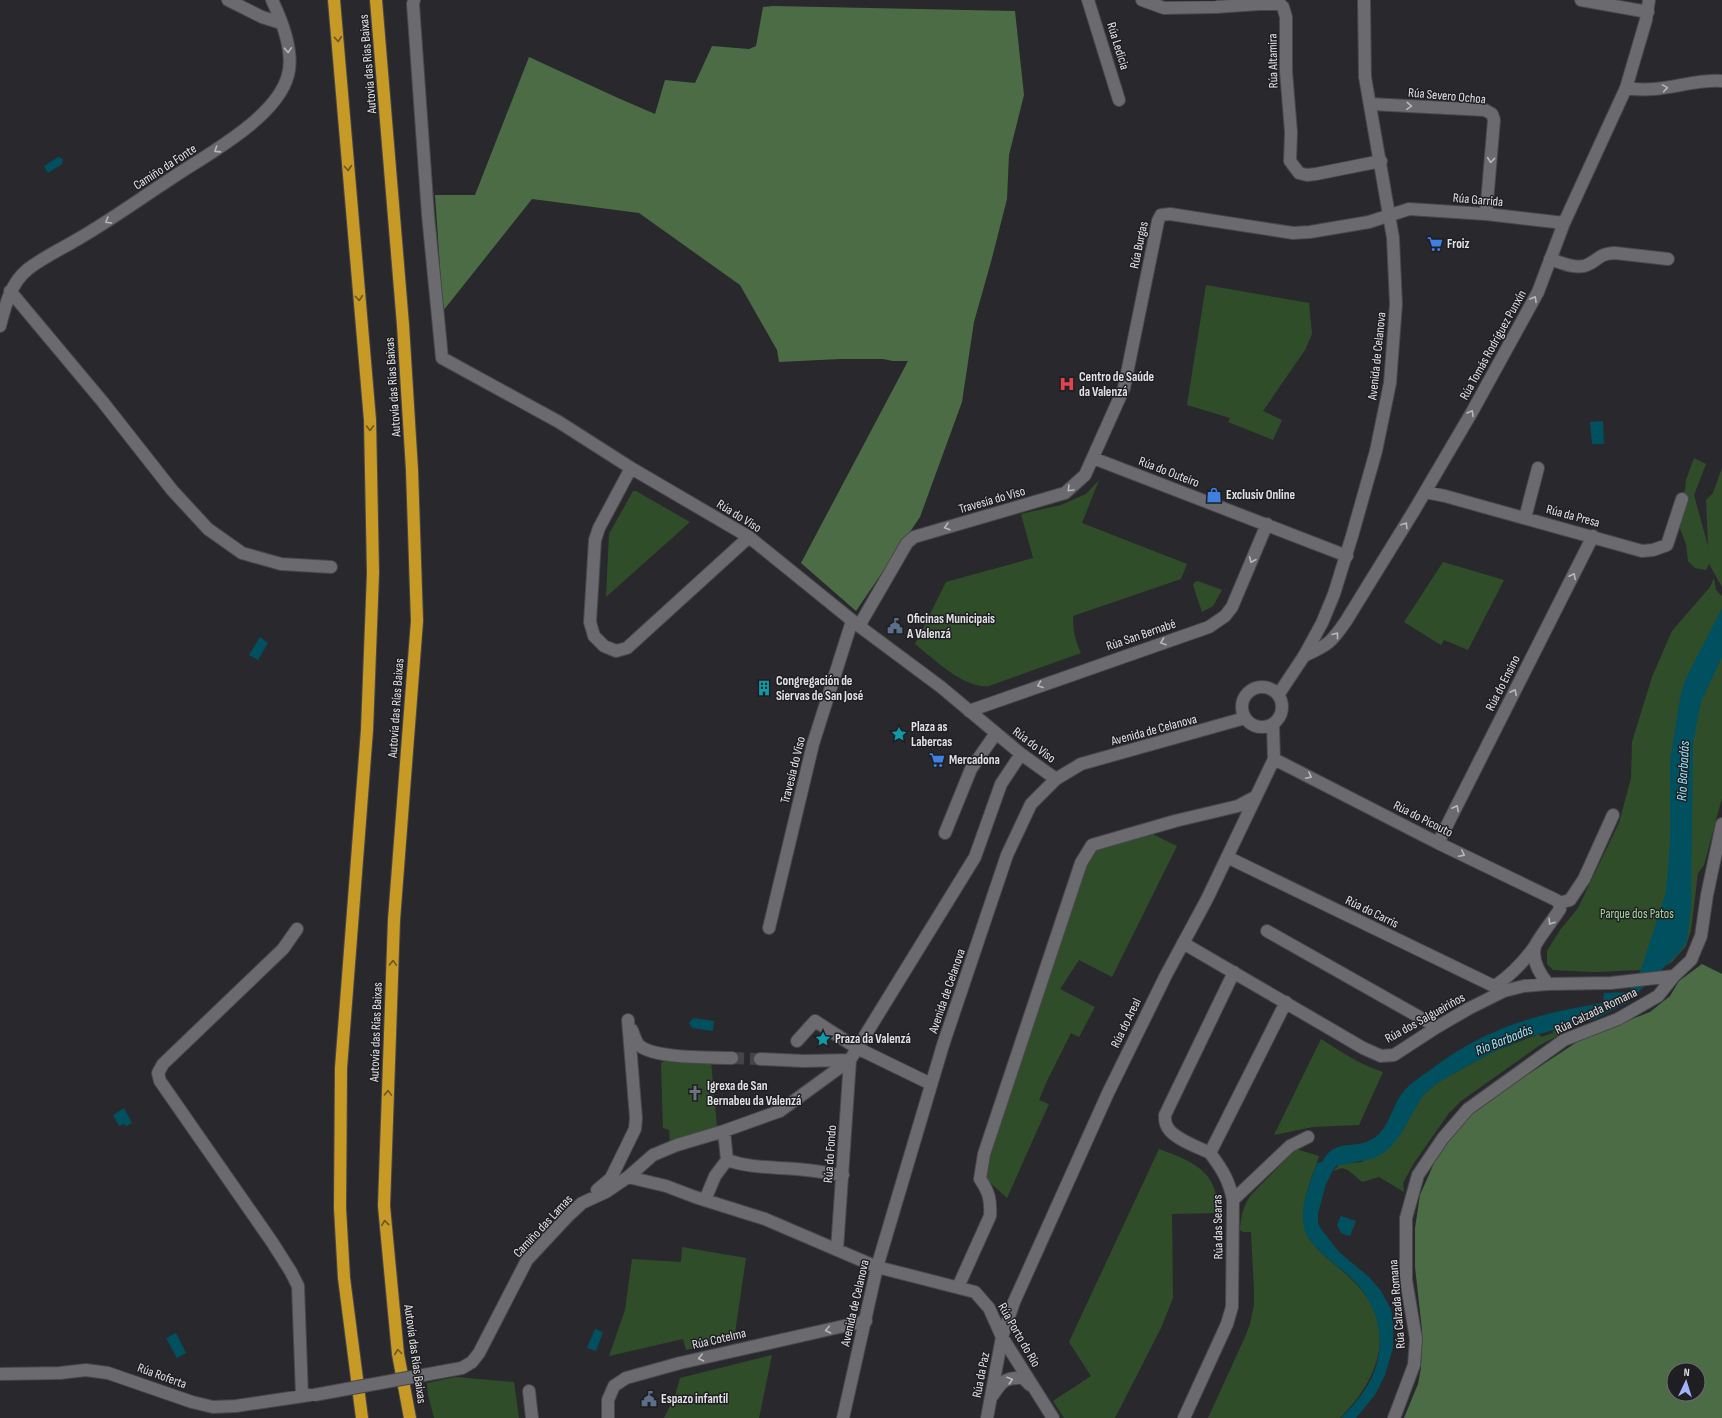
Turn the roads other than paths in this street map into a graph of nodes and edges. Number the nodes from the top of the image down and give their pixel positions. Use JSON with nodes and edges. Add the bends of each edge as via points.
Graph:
{"nodes":[{"id":1,"x":228,"y":0,"type":"edge"},
{"id":2,"x":272,"y":0,"type":"edge"},
{"id":3,"x":334,"y":0,"type":"edge"},
{"id":4,"x":376,"y":0,"type":"edge"},
{"id":5,"x":414,"y":0,"type":"edge"},
{"id":6,"x":1088,"y":0,"type":"edge"},
{"id":7,"x":1142,"y":0,"type":"edge"},
{"id":8,"x":1364,"y":0,"type":"edge"},
{"id":9,"x":1581,"y":0,"type":"edge"},
{"id":10,"x":1648,"y":6,"type":"edge"},
{"id":11,"x":280,"y":23,"type":"junction"},
{"id":12,"x":1722,"y":81,"type":"edge"},
{"id":13,"x":1626,"y":88,"type":"junction"},
{"id":14,"x":1120,"y":100,"type":"dead end"},
{"id":15,"x":1370,"y":104,"type":"junction"},
{"id":16,"x":1381,"y":161,"type":"junction"},
{"id":17,"x":1486,"y":214,"type":"junction"},
{"id":18,"x":1390,"y":215,"type":"junction"},
{"id":19,"x":1564,"y":223,"type":"junction"},
{"id":20,"x":1550,"y":259,"type":"junction"},
{"id":21,"x":1668,"y":259,"type":"dead end"},
{"id":22,"x":10,"y":291,"type":"junction"},
{"id":23,"x":0,"y":326,"type":"edge"},
{"id":24,"x":1093,"y":458,"type":"junction"},
{"id":25,"x":631,"y":468,"type":"junction"},
{"id":26,"x":1538,"y":468,"type":"dead end"},
{"id":27,"x":1425,"y":492,"type":"junction"},
{"id":28,"x":1682,"y":499,"type":"dead end"},
{"id":29,"x":1525,"y":518,"type":"junction"},
{"id":30,"x":1267,"y":524,"type":"junction"},
{"id":31,"x":1593,"y":536,"type":"junction"},
{"id":32,"x":749,"y":537,"type":"junction"},
{"id":33,"x":1347,"y":556,"type":"junction"},
{"id":34,"x":331,"y":567,"type":"dead end"},
{"id":35,"x":856,"y":623,"type":"junction"},
{"id":36,"x":1304,"y":656,"type":"junction"},
{"id":37,"x":1278,"y":695,"type":"junction"},
{"id":38,"x":969,"y":711,"type":"junction"},
{"id":39,"x":1245,"y":718,"type":"junction"},
{"id":40,"x":1272,"y":725,"type":"junction"},
{"id":41,"x":996,"y":733,"type":"junction"},
{"id":42,"x":1021,"y":754,"type":"junction"},
{"id":43,"x":1274,"y":759,"type":"junction"},
{"id":44,"x":1056,"y":779,"type":"junction"},
{"id":45,"x":1255,"y":797,"type":"junction"},
{"id":46,"x":1613,"y":815,"type":"dead end"},
{"id":47,"x":1722,"y":824,"type":"edge"},
{"id":48,"x":945,"y":832,"type":"dead end"},
{"id":49,"x":1438,"y":843,"type":"junction"},
{"id":50,"x":1227,"y":857,"type":"junction"},
{"id":51,"x":1559,"y":904,"type":"junction"},
{"id":52,"x":769,"y":928,"type":"dead end"},
{"id":53,"x":297,"y":929,"type":"dead end"},
{"id":54,"x":1267,"y":932,"type":"dead end"},
{"id":55,"x":1183,"y":943,"type":"junction"},
{"id":56,"x":1535,"y":946,"type":"junction"},
{"id":57,"x":1234,"y":972,"type":"junction"},
{"id":58,"x":1674,"y":976,"type":"junction"},
{"id":59,"x":1548,"y":984,"type":"junction"},
{"id":60,"x":1499,"y":989,"type":"junction"},
{"id":61,"x":1286,"y":1002,"type":"junction"},
{"id":62,"x":1437,"y":1027,"type":"junction"},
{"id":63,"x":797,"y":1041,"type":"dead end"},
{"id":64,"x":857,"y":1048,"type":"junction"},
{"id":65,"x":732,"y":1058,"type":"tunnel mouth"},
{"id":66,"x":760,"y":1059,"type":"tunnel mouth"},
{"id":67,"x":850,"y":1060,"type":"junction"},
{"id":68,"x":932,"y":1084,"type":"junction"},
{"id":69,"x":724,"y":1131,"type":"junction"},
{"id":70,"x":1308,"y":1137,"type":"dead end"},
{"id":71,"x":1210,"y":1153,"type":"junction"},
{"id":72,"x":727,"y":1160,"type":"junction"},
{"id":73,"x":843,"y":1175,"type":"junction"},
{"id":74,"x":628,"y":1177,"type":"junction"},
{"id":75,"x":705,"y":1200,"type":"junction"},
{"id":76,"x":1233,"y":1200,"type":"junction"},
{"id":77,"x":582,"y":1203,"type":"junction"},
{"id":78,"x":837,"y":1250,"type":"junction"},
{"id":79,"x":877,"y":1267,"type":"junction"},
{"id":80,"x":958,"y":1287,"type":"junction"},
{"id":81,"x":866,"y":1321,"type":"junction"},
{"id":82,"x":1002,"y":1337,"type":"junction"},
{"id":83,"x":0,"y":1374,"type":"edge"},
{"id":84,"x":1034,"y":1389,"type":"junction"},
{"id":85,"x":529,"y":1391,"type":"dead end"},
{"id":86,"x":314,"y":1395,"type":"joint"},
{"id":87,"x":302,"y":1396,"type":"junction"},
{"id":88,"x":990,"y":1399,"type":"junction"},
{"id":89,"x":362,"y":1418,"type":"edge"},
{"id":90,"x":410,"y":1418,"type":"edge"},
{"id":91,"x":532,"y":1418,"type":"edge"},
{"id":92,"x":608,"y":1418,"type":"edge"},
{"id":93,"x":843,"y":1418,"type":"edge"},
{"id":94,"x":987,"y":1418,"type":"edge"},
{"id":95,"x":1053,"y":1418,"type":"edge"},
{"id":96,"x":1184,"y":1418,"type":"edge"},
{"id":97,"x":1394,"y":1418,"type":"edge"}],
"edges":[{"from":1,"to":11,"type":"street"},
{"from":2,"to":11,"type":"street","name":"Camiño da Fonte"},
{"from":3,"to":89,"type":"highway","name":"Autovía das Rías Baixas","one_way":true,"via":[[370,420],[372,565],[367,730],[341,1068],[342,1247]]},
{"from":90,"to":4,"type":"highway","name":"Autovía das Rías Baixas","one_way":true,"via":[[398,1354],[384,1206],[394,920],[417,621],[412,470],[403,325]]},
{"from":5,"to":25,"type":"street","name":"Rúa do Viso","via":[[428,215],[442,358],[559,422]]},
{"from":6,"to":14,"type":"street","name":"Rúa Ledicia"},
{"from":7,"to":16,"type":"street","name":"Rúa Altamira","via":[[1164,8],[1280,4],[1286,17],[1290,161],[1299,173],[1307,175]]},
{"from":8,"to":15,"type":"street","name":"Avenida de Celanova","via":[[1366,77]]},
{"from":9,"to":10,"type":"street"},
{"from":10,"to":13,"type":"street","name":"Rúa Tomás Rodríguez Punxín"},
{"from":11,"to":22,"type":"street","name":"Camiño da Fonte","one_way":true,"via":[[289,46],[288,75],[282,89],[246,129],[116,216],[26,270]]},
{"from":13,"to":12,"type":"street","one_way":true,"via":[[1654,90],[1712,80]]},
{"from":13,"to":19,"type":"street","name":"Rúa Tomás Rodríguez Punxín"},
{"from":15,"to":16,"type":"street","name":"Avenida de Celanova"},
{"from":15,"to":17,"type":"street","name":"Rúa Severo Ochoa","one_way":true,"via":[[1485,110],[1492,114],[1494,120]]},
{"from":16,"to":18,"type":"street","name":"Avenida de Celanova"},
{"from":17,"to":18,"type":"street","name":"Rúa Garrida","via":[[1409,209]]},
{"from":17,"to":19,"type":"street","name":"Rúa Garrida"},
{"from":18,"to":24,"type":"street","name":"Rúa Burgas","via":[[1369,222],[1310,232],[1293,232],[1170,214],[1161,215],[1124,388]]},
{"from":18,"to":33,"type":"street","name":"Avenida de Celanova","via":[[1396,304],[1390,383],[1376,451]]},
{"from":19,"to":20,"type":"street","name":"Rúa Tomás Rodríguez Punxín"},
{"from":20,"to":21,"type":"street","via":[[1580,267],[1611,253]]},
{"from":27,"to":20,"type":"street","name":"Rúa Tomás Rodríguez Punxín","one_way":true,"via":[[1538,292]]},
{"from":22,"to":23,"type":"street","name":"Camiño da Fonte"},
{"from":22,"to":34,"type":"street","via":[[172,490],[208,529],[242,553],[281,564]]},
{"from":24,"to":30,"type":"street","name":"Rúa do Outeiro"},
{"from":24,"to":35,"type":"street","name":"Travesía do Viso","one_way":true,"via":[[1084,475],[1065,494],[914,537],[906,543]]},
{"from":25,"to":32,"type":"street","name":"Rúa do Viso"},
{"from":25,"to":32,"type":"street","via":[[594,540],[590,622],[594,636],[604,646],[616,651],[627,648]]},
{"from":26,"to":29,"type":"street"},
{"from":27,"to":29,"type":"street","name":"Rúa da Presa"},
{"from":36,"to":27,"type":"street","name":"Rúa Tomás Rodríguez Punxín","one_way":true,"via":[[1327,646],[1335,637]]},
{"from":28,"to":31,"type":"street","name":"Rúa da Presa","via":[[1667,545],[1642,551]]},
{"from":29,"to":31,"type":"street","name":"Rúa da Presa"},
{"from":30,"to":33,"type":"street","name":"Rúa do Outeiro"},
{"from":30,"to":38,"type":"street","name":"Rúa San Bernabé","one_way":true,"via":[[1232,607],[1225,616],[1209,627]]},
{"from":49,"to":31,"type":"street","name":"Rúa do Ensino","one_way":true},
{"from":32,"to":35,"type":"street","name":"Rúa do Viso"},
{"from":33,"to":36,"type":"street","name":"Avenida de Celanova","via":[[1328,609]]},
{"from":35,"to":38,"type":"street","name":"Rúa do Viso"},
{"from":35,"to":52,"type":"street","name":"Travesía do Viso","via":[[813,744]]},
{"from":36,"to":37,"type":"street","name":"Avenida de Celanova"},
{"from":37,"to":39,"type":"street","via":[[1266,688],[1253,689],[1247,693],[1241,705]]},
{"from":37,"to":40,"type":"street","via":[[1282,712]]},
{"from":38,"to":41,"type":"street","name":"Rúa do Viso"},
{"from":39,"to":40,"type":"street","via":[[1260,728]]},
{"from":39,"to":44,"type":"street","name":"Avenida de Celanova","via":[[1081,764]]},
{"from":40,"to":43,"type":"street","name":"Rúa do Areal"},
{"from":41,"to":42,"type":"street","name":"Rúa do Viso"},
{"from":41,"to":48,"type":"street","name":"Rúa do Viso","via":[[971,769]]},
{"from":42,"to":44,"type":"street","name":"Rúa do Viso"},
{"from":42,"to":64,"type":"street","via":[[1001,784],[975,857]]},
{"from":43,"to":45,"type":"street","name":"Rúa do Areal"},
{"from":43,"to":49,"type":"street","name":"Rúa do Picouto","one_way":true},
{"from":44,"to":68,"type":"street","name":"Avenida de Celanova","via":[[1031,804],[1007,855]]},
{"from":45,"to":50,"type":"street","name":"Rúa do Areal"},
{"from":45,"to":80,"type":"street","via":[[1238,806],[1175,820],[1092,845],[1079,870],[984,1154],[980,1179],[988,1190],[990,1216]]},
{"from":46,"to":51,"type":"street","via":[[1584,879],[1570,900]]},
{"from":47,"to":58,"type":"street","name":"Rúa Calzada Romana","via":[[1701,936],[1691,960]]},
{"from":49,"to":51,"type":"street","name":"Rúa do Picouto","one_way":true,"via":[[1556,900]]},
{"from":50,"to":55,"type":"street","name":"Rúa do Areal"},
{"from":50,"to":60,"type":"street","name":"Rúa do Carris"},
{"from":51,"to":56,"type":"street","one_way":true,"via":[[1560,909]]},
{"from":53,"to":87,"type":"street","via":[[283,949],[163,1064],[158,1073],[160,1081],[272,1242],[298,1286]]},
{"from":54,"to":62,"type":"street"},
{"from":55,"to":57,"type":"street","name":"Rúa dos Salgueiriños"},
{"from":55,"to":82,"type":"street","name":"Rúa do Areal","via":[[1108,1093],[1017,1296]]},
{"from":56,"to":59,"type":"street","via":[[1540,974]]},
{"from":56,"to":60,"type":"street","via":[[1523,964]]},
{"from":57,"to":61,"type":"street","name":"Rúa dos Salgueiriños"},
{"from":57,"to":71,"type":"street","via":[[1165,1115],[1169,1131]]},
{"from":58,"to":59,"type":"street","name":"Rúa dos Salgueiriños","via":[[1611,983]]},
{"from":58,"to":97,"type":"street","name":"Rúa Calzada Romana","via":[[1658,996],[1618,1019],[1564,1040],[1468,1110],[1443,1138],[1418,1175],[1406,1218],[1406,1280],[1416,1339],[1414,1365]]},
{"from":59,"to":60,"type":"street","name":"Rúa dos Salgueiriños"},
{"from":60,"to":62,"type":"street","name":"Rúa dos Salgueiriños"},
{"from":61,"to":62,"type":"street","name":"Rúa dos Salgueiriños","via":[[1381,1056],[1394,1055]]},
{"from":61,"to":71,"type":"street"},
{"from":63,"to":64,"type":"street","via":[[815,1022]]},
{"from":64,"to":67,"type":"street"},
{"from":64,"to":68,"type":"street"},
{"from":65,"to":77,"type":"street","via":[[649,1052],[639,1045],[628,1020],[635,1129],[611,1178]]},
{"from":66,"to":67,"type":"street"},
{"from":67,"to":69,"type":"street","name":"Camiño das Lamas","via":[[780,1111]]},
{"from":67,"to":73,"type":"street","name":"Rúa do Fondo"},
{"from":68,"to":79,"type":"street","name":"Avenida de Celanova"},
{"from":69,"to":72,"type":"street"},
{"from":69,"to":74,"type":"street","name":"Camiño das Lamas","via":[[653,1155]]},
{"from":70,"to":76,"type":"street","via":[[1290,1146]]},
{"from":71,"to":76,"type":"street","name":"Rúa das Searas","via":[[1224,1172]]},
{"from":72,"to":73,"type":"street","via":[[755,1167]]},
{"from":72,"to":75,"type":"street","via":[[715,1176]]},
{"from":73,"to":78,"type":"street","name":"Rúa do Fondo"},
{"from":74,"to":75,"type":"street","via":[[666,1186]]},
{"from":74,"to":77,"type":"street","name":"Camiño das Lamas","via":[[606,1192]]},
{"from":75,"to":78,"type":"street","via":[[765,1219]]},
{"from":76,"to":96,"type":"street","name":"Rúa das Searas","via":[[1232,1307],[1227,1324]]},
{"from":77,"to":86,"type":"street","name":"Camiño das Lamas","bridge":true,"via":[[527,1260],[472,1362],[462,1368]]},
{"from":78,"to":79,"type":"street"},
{"from":79,"to":80,"type":"street","name":"Rúa Porto do Río"},
{"from":79,"to":81,"type":"street","name":"Avenida de Celanova"},
{"from":80,"to":82,"type":"street","name":"Rúa Porto do Río","via":[[975,1292],[989,1308]]},
{"from":81,"to":92,"type":"street","name":"Rúa Cotelma","one_way":true,"via":[[680,1363],[626,1378],[614,1386],[608,1400]]},
{"from":81,"to":93,"type":"street","name":"Avenida de Celanova"},
{"from":82,"to":84,"type":"street","name":"Rúa Porto do Río"},
{"from":82,"to":88,"type":"street","name":"Rúa da Paz"},
{"from":83,"to":87,"type":"street","name":"Rúa Roferta","via":[[86,1370],[108,1373],[213,1407]]},
{"from":88,"to":84,"type":"street","one_way":true,"via":[[1001,1383],[1011,1377],[1023,1378]]},
{"from":84,"to":95,"type":"street","name":"Rúa Porto do Río"},
{"from":85,"to":91,"type":"street"},
{"from":86,"to":87,"type":"street","name":"Rúa Roferta"},
{"from":88,"to":94,"type":"street","name":"Rúa da Paz"}]}
